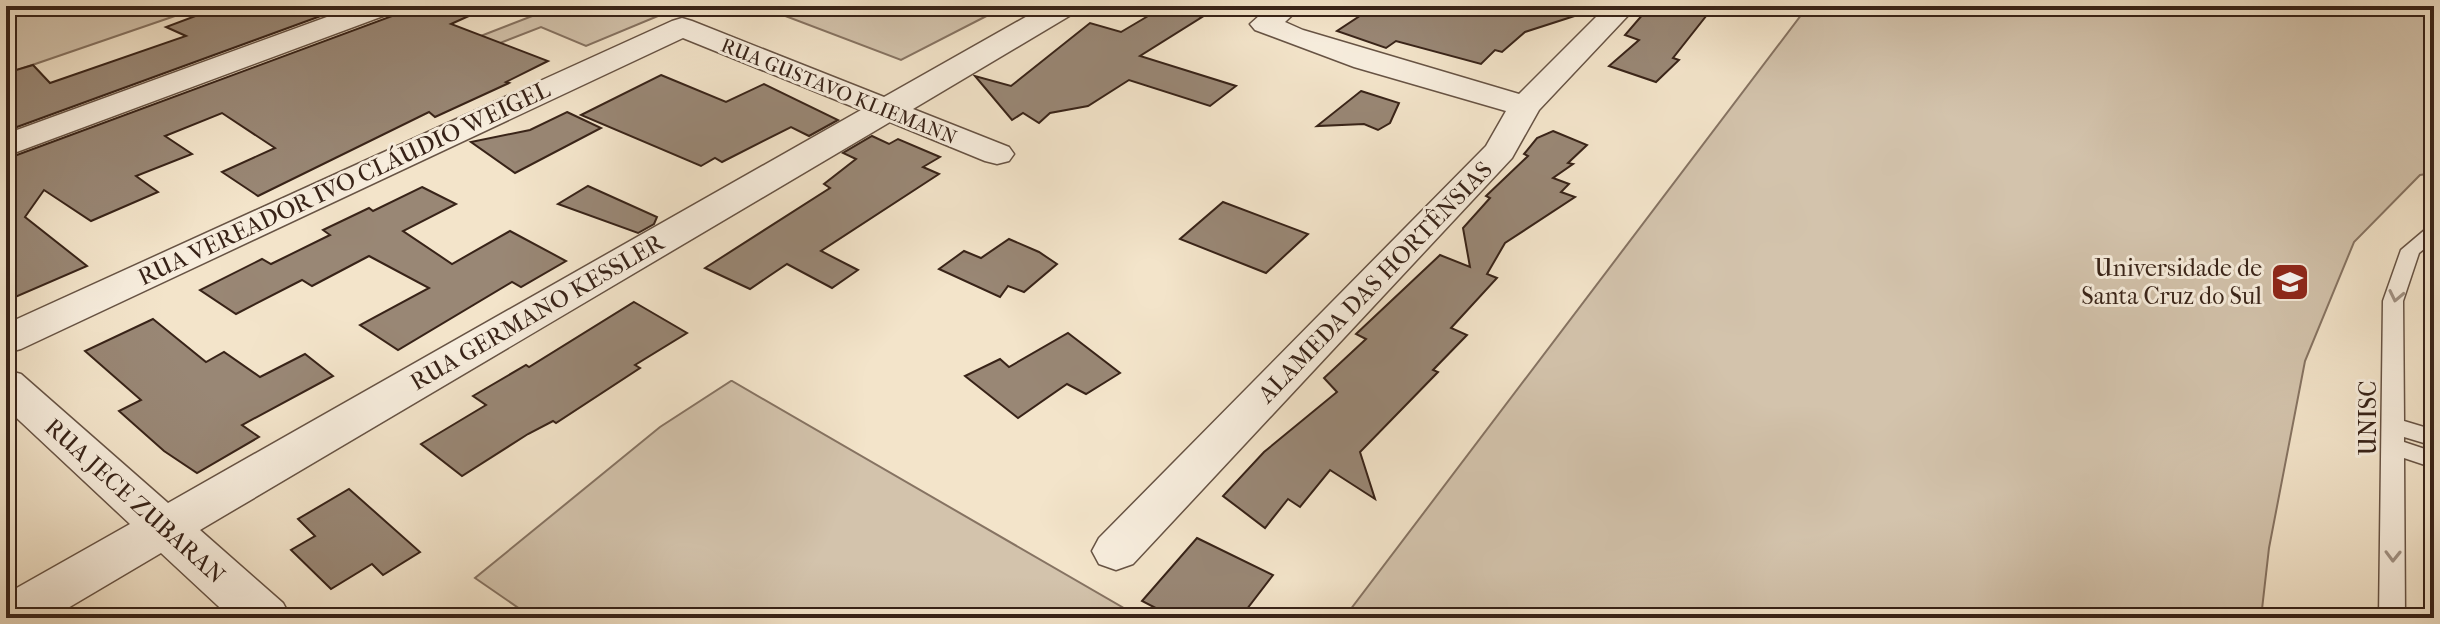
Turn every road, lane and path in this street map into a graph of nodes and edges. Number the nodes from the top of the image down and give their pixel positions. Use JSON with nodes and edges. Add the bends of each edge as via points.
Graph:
{"nodes":[{"id":1,"x":384,"y":6,"type":"edge"},
{"id":2,"x":1066,"y":6,"type":"edge"},
{"id":3,"x":1623,"y":6,"type":"edge"},
{"id":4,"x":1276,"y":15,"type":"edge"},
{"id":5,"x":682,"y":27,"type":"joint"},
{"id":6,"x":1525,"y":106,"type":"junction"},
{"id":7,"x":887,"y":111,"type":"junction"},
{"id":8,"x":6,"y":146,"type":"edge"},
{"id":9,"x":997,"y":154,"type":"dead end"},
{"id":10,"x":2434,"y":232,"type":"edge"},
{"id":11,"x":6,"y":340,"type":"edge"},
{"id":12,"x":6,"y":384,"type":"edge"},
{"id":13,"x":2395,"y":436,"type":"junction"},
{"id":14,"x":2434,"y":438,"type":"edge"},
{"id":15,"x":2434,"y":460,"type":"edge"},
{"id":16,"x":164,"y":527,"type":"junction"},
{"id":17,"x":1116,"y":551,"type":"dead end"},
{"id":18,"x":8,"y":618,"type":"edge"},
{"id":19,"x":265,"y":618,"type":"edge"},
{"id":20,"x":2392,"y":618,"type":"edge"}],
"edges":[{"from":1,"to":8,"type":"street"},
{"from":2,"to":7,"type":"street","name":"RUA GERMANO KESSLER"},
{"from":3,"to":6,"type":"street","name":"ALAMEDA DAS HORTÊNSIAS"},
{"from":4,"to":6,"type":"street","via":[[1292,36]]},
{"from":5,"to":7,"type":"street","name":"RUA GUSTAVO KLIEMANN"},
{"from":5,"to":11,"type":"street","name":"RUA VEREADOR IVO CLÁUDIO WEIGEL"},
{"from":6,"to":17,"type":"street","name":"ALAMEDA DAS HORTÊNSIAS","via":[[1500,151]]},
{"from":7,"to":9,"type":"street","name":"RUA GUSTAVO KLIEMANN"},
{"from":7,"to":16,"type":"street","name":"RUA GERMANO KESSLER"},
{"from":10,"to":13,"type":"lane","name":"UNISC","one_way":true,"via":[[2410,250],[2393,301]]},
{"from":12,"to":16,"type":"street","name":"RUA JECE ZUBARAN"},
{"from":13,"to":14,"type":"lane"},
{"from":13,"to":15,"type":"lane"},
{"from":13,"to":20,"type":"lane","name":"UNISC","one_way":true},
{"from":16,"to":18,"type":"street","name":"RUA GERMANO KESSLER"},
{"from":16,"to":19,"type":"street","name":"RUA JECE ZUBARAN"}]}
